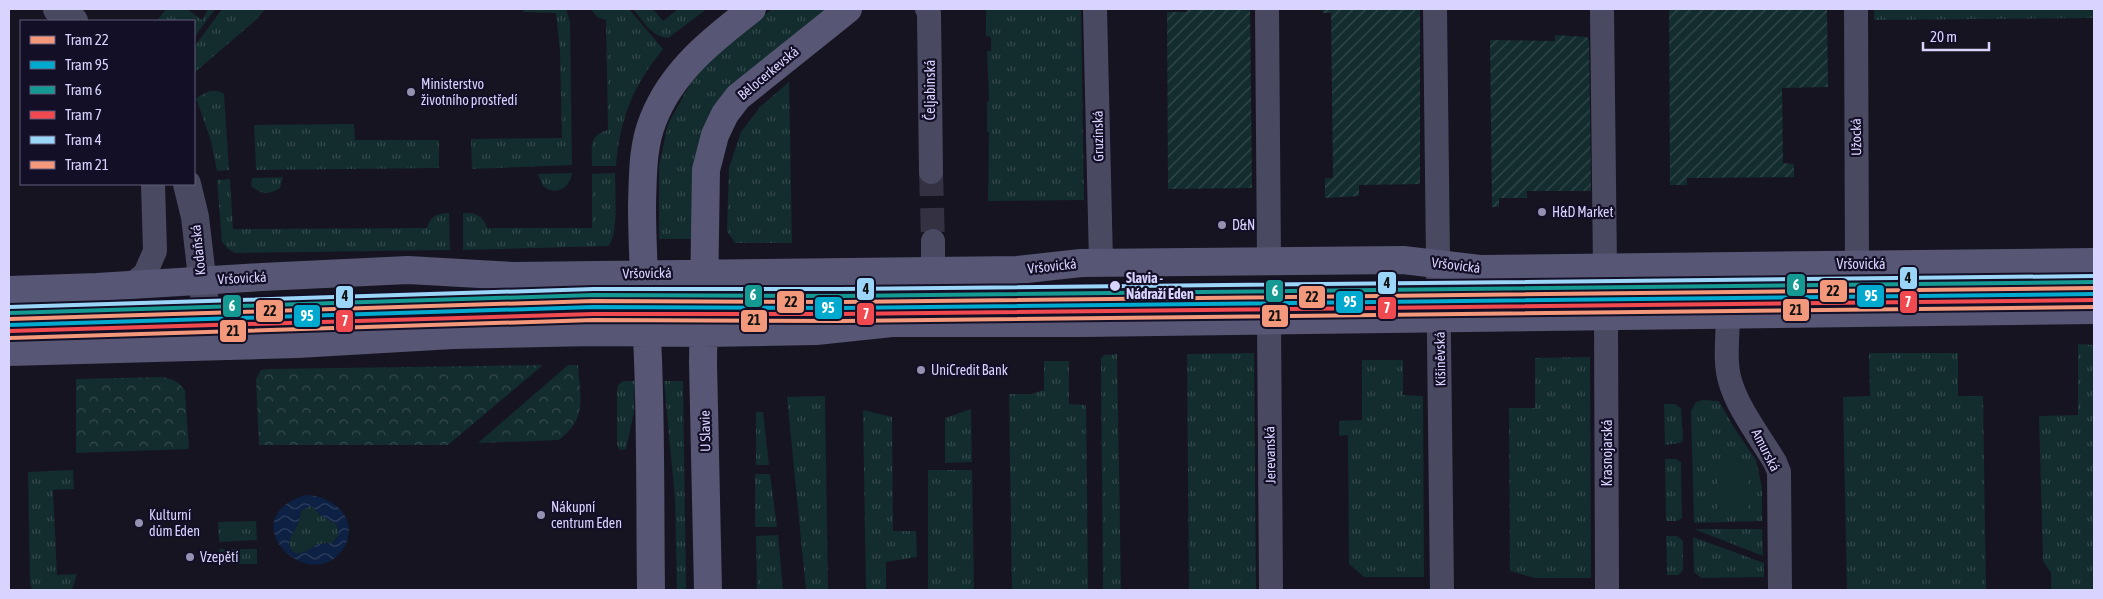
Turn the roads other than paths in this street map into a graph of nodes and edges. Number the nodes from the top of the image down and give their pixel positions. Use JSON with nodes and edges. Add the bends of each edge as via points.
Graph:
{"nodes":[{"id":1,"x":56,"y":9,"type":"edge"},
{"id":2,"x":752,"y":9,"type":"edge"},
{"id":3,"x":848,"y":9,"type":"edge"},
{"id":4,"x":926,"y":9,"type":"edge"},
{"id":5,"x":1095,"y":9,"type":"edge"},
{"id":6,"x":1267,"y":9,"type":"edge"},
{"id":7,"x":1435,"y":9,"type":"edge"},
{"id":8,"x":1602,"y":9,"type":"edge"},
{"id":9,"x":1856,"y":9,"type":"edge"},
{"id":10,"x":62,"y":20,"type":"edge"},
{"id":11,"x":72,"y":20,"type":"edge"},
{"id":12,"x":931,"y":172,"type":"tunnel mouth"},
{"id":13,"x":153,"y":185,"type":"edge"},
{"id":14,"x":187,"y":185,"type":"edge"},
{"id":15,"x":933,"y":241,"type":"tunnel mouth"},
{"id":16,"x":1269,"y":261,"type":"junction"},
{"id":17,"x":1100,"y":262,"type":"junction"},
{"id":18,"x":2094,"y":262,"type":"edge"},
{"id":19,"x":1438,"y":264,"type":"junction"},
{"id":20,"x":1857,"y":265,"type":"junction"},
{"id":21,"x":1605,"y":268,"type":"junction"},
{"id":22,"x":933,"y":271,"type":"junction"},
{"id":23,"x":706,"y":273,"type":"junction"},
{"id":24,"x":644,"y":274,"type":"junction"},
{"id":25,"x":202,"y":280,"type":"junction"},
{"id":26,"x":130,"y":285,"type":"junction"},
{"id":27,"x":9,"y":290,"type":"edge"},
{"id":28,"x":2094,"y":310,"type":"edge"},
{"id":29,"x":1728,"y":315,"type":"junction"},
{"id":30,"x":1606,"y":316,"type":"junction"},
{"id":31,"x":1439,"y":319,"type":"junction"},
{"id":32,"x":1269,"y":320,"type":"junction"},
{"id":33,"x":647,"y":332,"type":"junction"},
{"id":34,"x":704,"y":333,"type":"junction"},
{"id":35,"x":210,"y":346,"type":"junction"},
{"id":36,"x":9,"y":352,"type":"edge"},
{"id":37,"x":651,"y":590,"type":"edge"},
{"id":38,"x":708,"y":590,"type":"edge"},
{"id":39,"x":1271,"y":590,"type":"edge"},
{"id":40,"x":1442,"y":590,"type":"edge"},
{"id":41,"x":1607,"y":590,"type":"edge"},
{"id":42,"x":1780,"y":590,"type":"edge"}],
"edges":[{"from":1,"to":10,"type":"street"},
{"from":1,"to":11,"type":"street"},
{"from":2,"to":24,"type":"main road","via":[[683,68],[653,118],[643,172]]},
{"from":3,"to":23,"type":"main road","name":"Bělocerkevská","via":[[738,97],[722,119],[711,143],[706,170]]},
{"from":4,"to":12,"type":"street","name":"Čeljabinská","via":[[930,13]]},
{"from":5,"to":17,"type":"street","name":"Gruzínská"},
{"from":6,"to":16,"type":"street"},
{"from":7,"to":19,"type":"street","name":"Kišiněvská"},
{"from":8,"to":21,"type":"street"},
{"from":9,"to":20,"type":"street","name":"Užocká"},
{"from":13,"to":26,"type":"street","via":[[155,251],[145,274]]},
{"from":14,"to":25,"type":"street","name":"Kodaňská","via":[[195,217]]},
{"from":15,"to":22,"type":"street"},
{"from":16,"to":17,"type":"main road","name":"Vršovická"},
{"from":16,"to":19,"type":"main road","name":"Vršovická","via":[[1409,260]]},
{"from":17,"to":22,"type":"main road","name":"Vršovická","via":[[1017,270]]},
{"from":18,"to":20,"type":"main road","name":"Vršovická"},
{"from":19,"to":21,"type":"main road","name":"Vršovická","via":[[1480,269]]},
{"from":19,"to":31,"type":"street","name":"Kišiněvská"},
{"from":20,"to":21,"type":"main road","name":"Vršovická"},
{"from":22,"to":23,"type":"main road","name":"Vršovická"},
{"from":23,"to":24,"type":"main road","name":"Vršovická"},
{"from":23,"to":34,"type":"main road","name":"U Slavie"},
{"from":24,"to":25,"type":"main road","name":"Vršovická","via":[[514,276],[408,270]]},
{"from":24,"to":33,"type":"main road"},
{"from":25,"to":26,"type":"main road","name":"Vršovická"},
{"from":25,"to":35,"type":"street","name":"Kodaňská"},
{"from":26,"to":27,"type":"main road","name":"Vršovická"},
{"from":28,"to":29,"type":"main road"},
{"from":29,"to":30,"type":"main road"},
{"from":29,"to":42,"type":"street","name":"Amurská","via":[[1730,381],[1779,472]]},
{"from":30,"to":31,"type":"main road"},
{"from":30,"to":41,"type":"street","name":"Krasnojarská"},
{"from":31,"to":32,"type":"main road"},
{"from":31,"to":40,"type":"street","name":"Kišiněvská"},
{"from":32,"to":34,"type":"main road","via":[[892,323],[816,332]]},
{"from":32,"to":39,"type":"street","name":"Jerevanská"},
{"from":33,"to":34,"type":"main road"},
{"from":33,"to":35,"type":"main road","via":[[453,335]]},
{"from":33,"to":37,"type":"main road"},
{"from":34,"to":38,"type":"main road","name":"U Slavie"},
{"from":35,"to":36,"type":"main road"}]}
